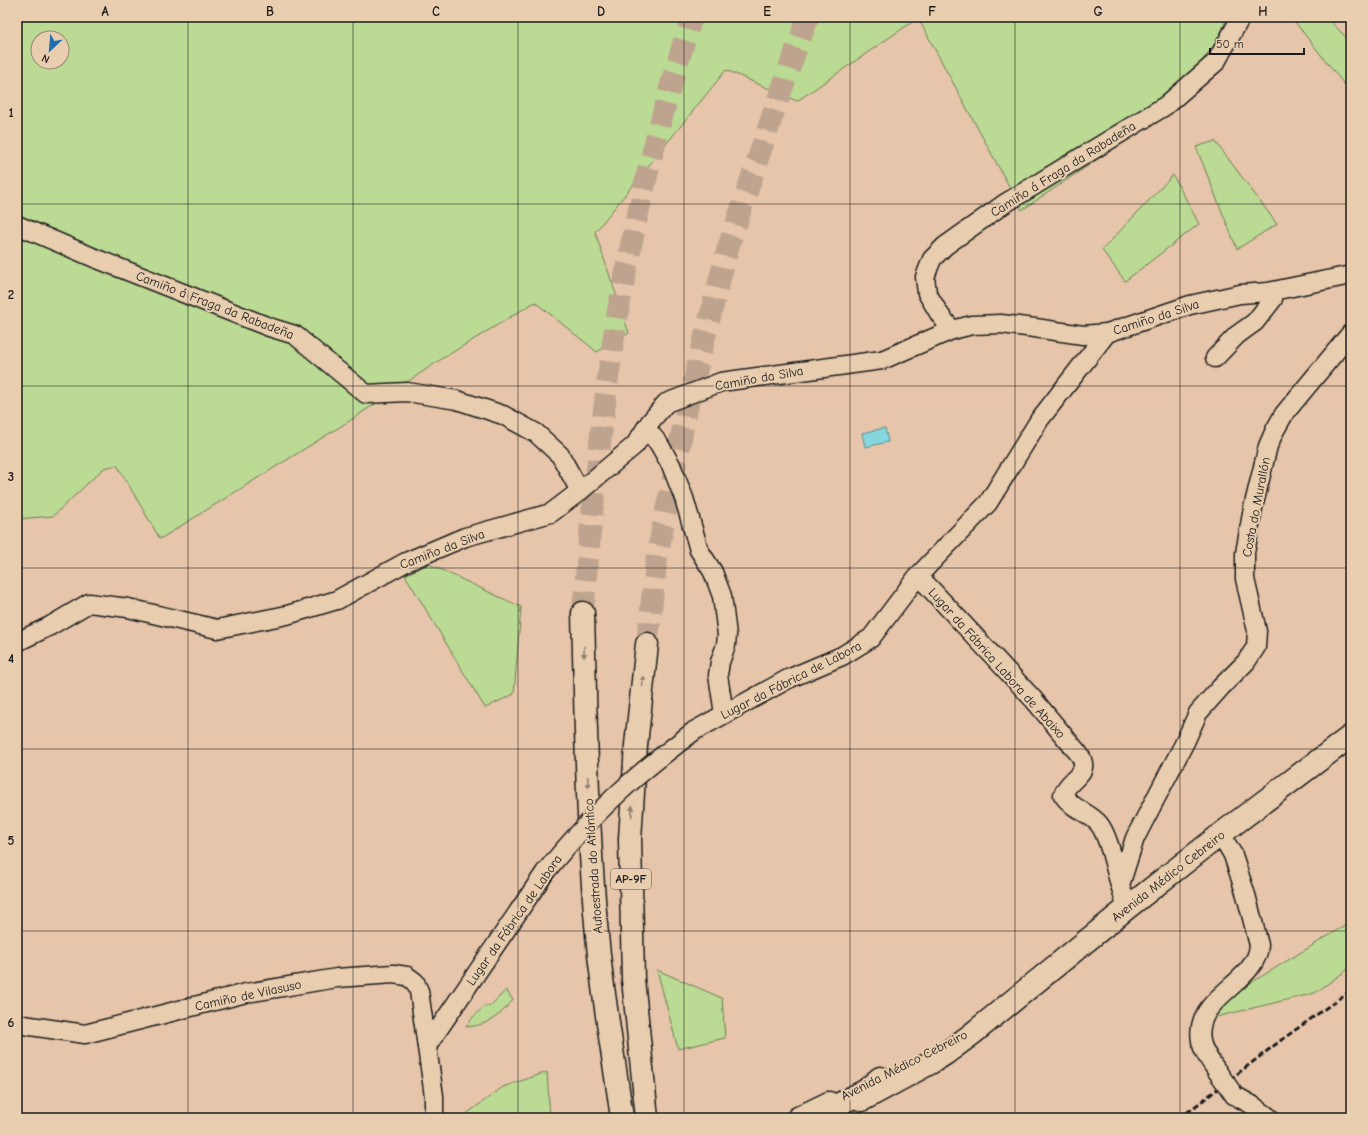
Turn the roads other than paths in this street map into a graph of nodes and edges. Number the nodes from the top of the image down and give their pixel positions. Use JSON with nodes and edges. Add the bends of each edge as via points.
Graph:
{"nodes":[{"id":1,"x":1241,"y":17,"type":"edge"},
{"id":2,"x":17,"y":225,"type":"edge"},
{"id":3,"x":1351,"y":275,"type":"edge"},
{"id":4,"x":1351,"y":284,"type":"edge"},
{"id":5,"x":1240,"y":294,"type":"junction"},
{"id":6,"x":1273,"y":299,"type":"junction"},
{"id":7,"x":952,"y":330,"type":"junction"},
{"id":8,"x":1107,"y":333,"type":"junction"},
{"id":9,"x":1351,"y":333,"type":"edge"},
{"id":10,"x":1215,"y":358,"type":"dead end"},
{"id":11,"x":646,"y":428,"type":"junction"},
{"id":12,"x":580,"y":491,"type":"junction"},
{"id":13,"x":916,"y":577,"type":"junction"},
{"id":14,"x":584,"y":613,"type":"tunnel mouth"},
{"id":15,"x":17,"y":642,"type":"edge"},
{"id":16,"x":647,"y":644,"type":"tunnel mouth"},
{"id":17,"x":724,"y":714,"type":"junction"},
{"id":18,"x":1351,"y":736,"type":"edge"},
{"id":19,"x":1220,"y":834,"type":"junction"},
{"id":20,"x":591,"y":859,"type":"junction"},
{"id":21,"x":1120,"y":885,"type":"junction"},
{"id":22,"x":1127,"y":908,"type":"junction"},
{"id":23,"x":988,"y":1020,"type":"junction"},
{"id":24,"x":17,"y":1024,"type":"edge"},
{"id":25,"x":427,"y":1046,"type":"junction"},
{"id":26,"x":880,"y":1078,"type":"junction"},
{"id":27,"x":652,"y":1115,"type":"edge"},
{"id":28,"x":434,"y":1118,"type":"edge"},
{"id":29,"x":613,"y":1118,"type":"edge"},
{"id":30,"x":622,"y":1118,"type":"edge"},
{"id":31,"x":798,"y":1118,"type":"edge"},
{"id":32,"x":812,"y":1118,"type":"edge"},
{"id":33,"x":827,"y":1118,"type":"edge"},
{"id":34,"x":1270,"y":1118,"type":"edge"}],
"edges":[{"from":1,"to":7,"type":"street","name":"Camiño á Fraga da Rabadeña","via":[[1216,62],[1165,106],[1004,204],[945,246],[932,259],[925,277],[927,293]]},
{"from":2,"to":12,"type":"street","name":"Camiño á Fraga da Rabadeña","via":[[269,327],[295,335],[366,394],[407,392],[457,400],[503,415],[536,433],[560,455]]},
{"from":3,"to":5,"type":"street","name":"Camiño da Silva","via":[[1268,292]]},
{"from":4,"to":6,"type":"street"},
{"from":5,"to":6,"type":"street"},
{"from":5,"to":8,"type":"street","name":"Camiño da Silva","via":[[1190,305]]},
{"from":6,"to":10,"type":"street","via":[[1255,322],[1237,335]]},
{"from":7,"to":8,"type":"street","name":"Camiño da Silva","via":[[972,325],[1000,324],[1083,335]]},
{"from":7,"to":11,"type":"street","name":"Camiño da Silva","via":[[882,360],[721,382],[666,403]]},
{"from":8,"to":13,"type":"street","name":"Lugar da Fábrica de Labora","via":[[1040,419],[988,503]]},
{"from":9,"to":21,"type":"street","name":"Costa do Murallón","via":[[1284,414],[1268,446],[1245,553],[1245,579],[1257,631],[1256,647],[1246,662],[1198,713],[1135,838]]},
{"from":11,"to":12,"type":"street","name":"Camiño da Silva","via":[[635,445]]},
{"from":11,"to":17,"type":"street","via":[[671,465],[684,498],[698,550],[713,572],[722,596],[727,635],[718,675]]},
{"from":12,"to":15,"type":"street","name":"Camiño da Silva","via":[[552,512],[465,537],[406,562],[337,600],[287,616],[217,629],[128,608],[89,603]]},
{"from":13,"to":17,"type":"street","name":"Lugar da Fábrica de Labora","via":[[872,638],[842,656],[788,679]]},
{"from":13,"to":21,"type":"street","name":"Lugar da Fábrica Labora de Abaixo","via":[[927,585],[1034,700],[1079,754],[1084,762],[1083,769],[1065,789],[1063,795],[1074,808],[1099,824],[1106,838]]},
{"from":14,"to":20,"type":"main road","name":"Autoestrada do Atlántico","number":"AP-9F","one_way":true},
{"from":27,"to":16,"type":"main road","number":"AP-9F","one_way":true,"via":[[633,979],[630,839],[636,745]]},
{"from":17,"to":25,"type":"street","name":"Lugar da Fábrica de Labora","bridge":true,"via":[[694,731],[624,788],[575,837],[546,871]]},
{"from":18,"to":19,"type":"main road","name":"Avenida Médico Cebreiro"},
{"from":19,"to":22,"type":"main road","name":"Avenida Médico Cebreiro"},
{"from":19,"to":34,"type":"street","bridge":true,"via":[[1233,855],[1246,895],[1259,953],[1245,973],[1205,1013],[1200,1030],[1201,1041],[1204,1050],[1234,1095]]},
{"from":20,"to":29,"type":"main road","via":[[599,1030]]},
{"from":20,"to":30,"type":"main road","name":"Autoestrada do Atlántico","number":"AP-9F","via":[[598,945]]},
{"from":21,"to":22,"type":"street"},
{"from":22,"to":23,"type":"main road","name":"Avenida Médico Cebreiro"},
{"from":23,"to":26,"type":"main road","name":"Avenida Médico Cebreiro","via":[[955,1040]]},
{"from":23,"to":33,"type":"main road","name":"Avenida Médico Cebreiro","via":[[945,1054]]},
{"from":24,"to":25,"type":"street","name":"Camiño de Vilasuso","via":[[85,1034],[246,993],[336,978],[393,974],[408,976],[415,982],[419,991]]},
{"from":25,"to":28,"type":"street","via":[[434,1096]]},
{"from":26,"to":31,"type":"main road","name":"Avenida Médico Cebreiro"},
{"from":26,"to":32,"type":"main road","via":[[865,1091]]}]}
